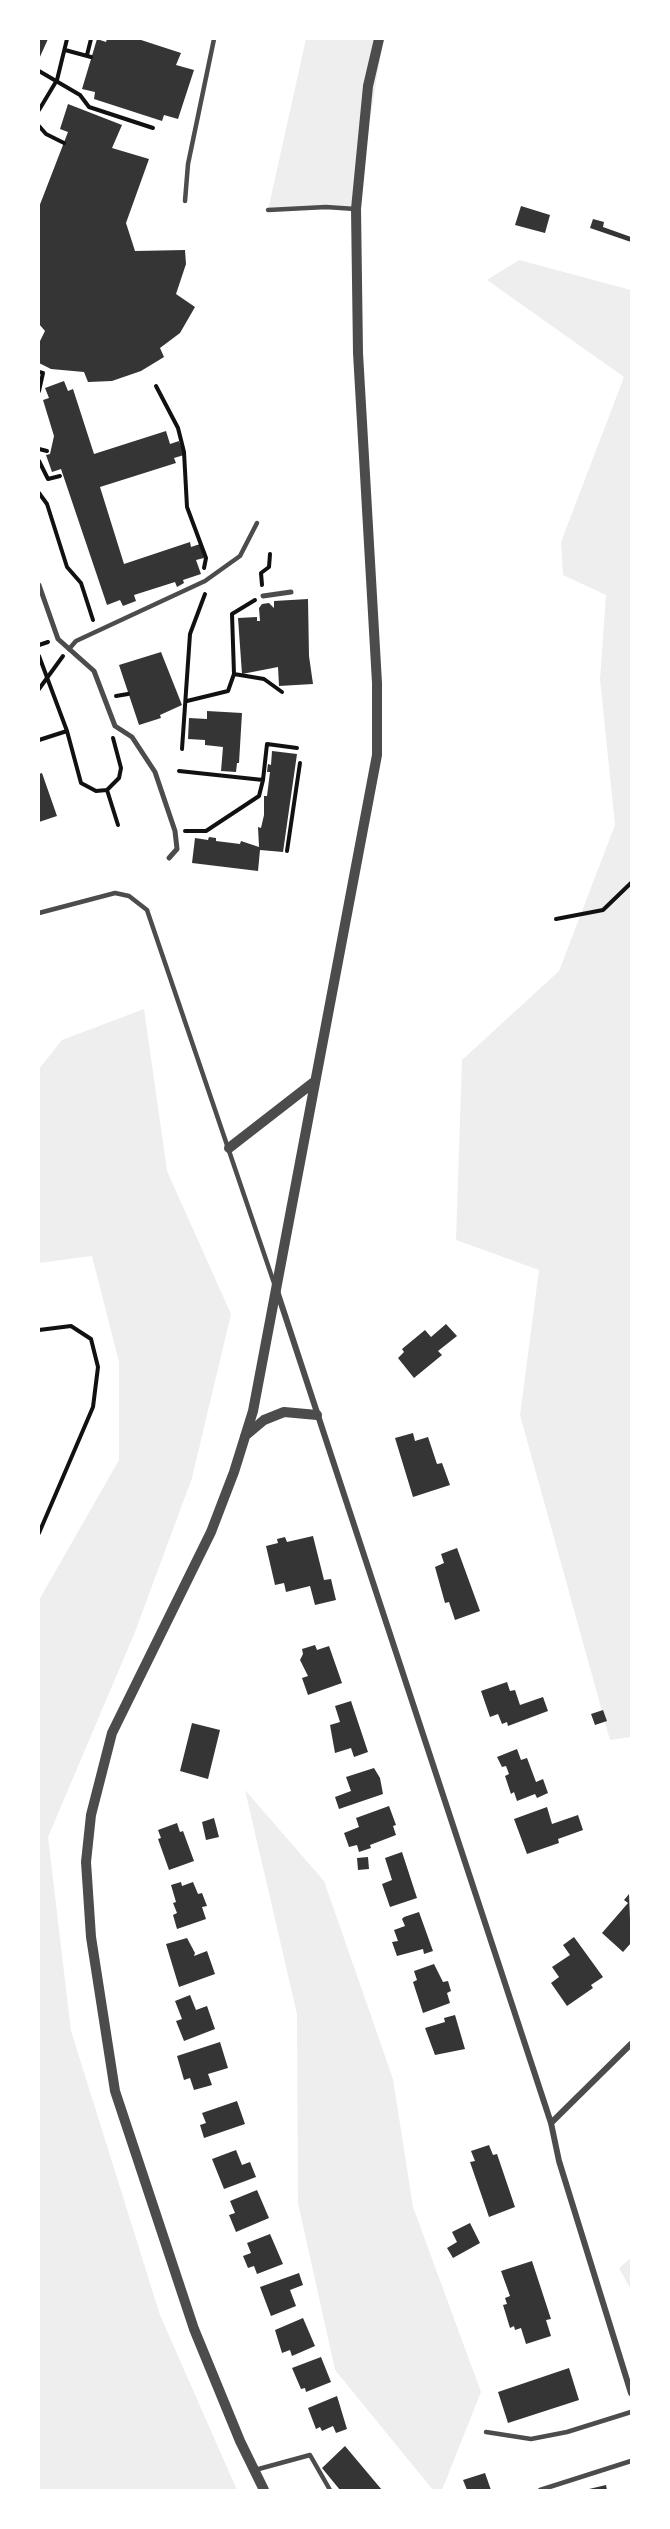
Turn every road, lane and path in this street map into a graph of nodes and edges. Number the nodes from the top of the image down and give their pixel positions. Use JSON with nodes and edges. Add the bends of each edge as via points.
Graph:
{"nodes":[{"id":1,"x":67,"y":39,"type":"edge"},
{"id":2,"x":91,"y":39,"type":"edge"},
{"id":3,"x":214,"y":39,"type":"edge"},
{"id":4,"x":379,"y":39,"type":"edge"},
{"id":5,"x":65,"y":50,"type":"junction"},
{"id":6,"x":39,"y":71,"type":"edge"},
{"id":7,"x":57,"y":80,"type":"junction"},
{"id":8,"x":39,"y":110,"type":"edge"},
{"id":9,"x":39,"y":126,"type":"edge"},
{"id":10,"x":153,"y":128,"type":"dead end"},
{"id":11,"x":64,"y":142,"type":"dead end"},
{"id":12,"x":185,"y":201,"type":"dead end"},
{"id":13,"x":356,"y":209,"type":"junction"},
{"id":14,"x":268,"y":210,"type":"dead end"},
{"id":15,"x":39,"y":372,"type":"edge"},
{"id":16,"x":156,"y":386,"type":"dead end"},
{"id":17,"x":39,"y":392,"type":"edge"},
{"id":18,"x":39,"y":449,"type":"edge"},
{"id":19,"x":47,"y":451,"type":"dead end"},
{"id":20,"x":39,"y":461,"type":"edge"},
{"id":21,"x":60,"y":476,"type":"dead end"},
{"id":22,"x":39,"y":493,"type":"edge"},
{"id":23,"x":258,"y":523,"type":"dead end"},
{"id":24,"x":270,"y":554,"type":"dead end"},
{"id":25,"x":205,"y":581,"type":"junction"},
{"id":26,"x":39,"y":585,"type":"edge"},
{"id":27,"x":291,"y":592,"type":"dead end"},
{"id":28,"x":263,"y":596,"type":"junction"},
{"id":29,"x":97,"y":633,"type":"junction"},
{"id":30,"x":69,"y":649,"type":"junction"},
{"id":31,"x":39,"y":656,"type":"edge"},
{"id":32,"x":234,"y":674,"type":"junction"},
{"id":33,"x":46,"y":677,"type":"junction"},
{"id":34,"x":39,"y":689,"type":"edge"},
{"id":35,"x":282,"y":692,"type":"dead end"},
{"id":36,"x":187,"y":701,"type":"junction"},
{"id":37,"x":115,"y":726,"type":"junction"},
{"id":38,"x":66,"y":731,"type":"junction"},
{"id":39,"x":39,"y":740,"type":"edge"},
{"id":40,"x":297,"y":748,"type":"dead end"},
{"id":41,"x":182,"y":749,"type":"dead end"},
{"id":42,"x":300,"y":763,"type":"dead end"},
{"id":43,"x":179,"y":771,"type":"dead end"},
{"id":44,"x":263,"y":780,"type":"junction"},
{"id":45,"x":107,"y":790,"type":"junction"},
{"id":46,"x":118,"y":825,"type":"dead end"},
{"id":47,"x":187,"y":831,"type":"dead end"},
{"id":48,"x":287,"y":851,"type":"dead end"},
{"id":49,"x":169,"y":858,"type":"dead end"},
{"id":50,"x":631,"y":883,"type":"edge"},
{"id":51,"x":39,"y":913,"type":"edge"},
{"id":52,"x":556,"y":919,"type":"dead end"},
{"id":53,"x":314,"y":1082,"type":"junction"},
{"id":54,"x":229,"y":1148,"type":"junction"},
{"id":55,"x":275,"y":1285,"type":"junction"},
{"id":56,"x":39,"y":1330,"type":"edge"},
{"id":57,"x":317,"y":1415,"type":"junction"},
{"id":58,"x":245,"y":1437,"type":"junction"},
{"id":59,"x":39,"y":1533,"type":"edge"},
{"id":60,"x":631,"y":2044,"type":"edge"},
{"id":61,"x":551,"y":2123,"type":"junction"},
{"id":62,"x":631,"y":2393,"type":"edge"},
{"id":63,"x":631,"y":2412,"type":"edge"},
{"id":64,"x":486,"y":2432,"type":"dead end"},
{"id":65,"x":631,"y":2462,"type":"edge"},
{"id":66,"x":255,"y":2470,"type":"junction"},
{"id":67,"x":264,"y":2490,"type":"edge"},
{"id":68,"x":330,"y":2490,"type":"edge"},
{"id":69,"x":540,"y":2490,"type":"edge"}],
"edges":[{"from":1,"to":5,"type":"path"},
{"from":2,"to":5,"type":"path","via":[[89,56]]},
{"from":3,"to":12,"type":"lane","via":[[188,164]]},
{"from":4,"to":13,"type":"street","via":[[368,86]]},
{"from":5,"to":7,"type":"path"},
{"from":6,"to":7,"type":"path"},
{"from":7,"to":8,"type":"path"},
{"from":7,"to":10,"type":"path","via":[[81,95],[89,107]]},
{"from":9,"to":11,"type":"path"},
{"from":13,"to":14,"type":"lane"},
{"from":13,"to":53,"type":"street","via":[[358,353],[377,683],[377,754]]},
{"from":15,"to":17,"type":"path","via":[[43,373]]},
{"from":16,"to":25,"type":"path","via":[[178,428],[188,507],[206,558],[202,574]]},
{"from":18,"to":19,"type":"path"},
{"from":20,"to":21,"type":"path","via":[[48,479]]},
{"from":22,"to":29,"type":"path","via":[[47,504],[67,567],[81,583]]},
{"from":23,"to":25,"type":"lane","via":[[240,556]]},
{"from":24,"to":28,"type":"path","via":[[269,567],[261,573]]},
{"from":25,"to":29,"type":"lane"},
{"from":25,"to":36,"type":"path","via":[[208,589],[190,634]]},
{"from":26,"to":30,"type":"street","via":[[58,639]]},
{"from":27,"to":28,"type":"street"},
{"from":28,"to":32,"type":"path","via":[[232,614]]},
{"from":29,"to":30,"type":"lane","via":[[76,641]]},
{"from":30,"to":33,"type":"path"},
{"from":30,"to":37,"type":"street","via":[[94,670]]},
{"from":31,"to":33,"type":"path"},
{"from":32,"to":35,"type":"path","via":[[264,679]]},
{"from":32,"to":36,"type":"path","via":[[228,691]]},
{"from":33,"to":34,"type":"path"},
{"from":33,"to":38,"type":"path"},
{"from":36,"to":41,"type":"path"},
{"from":37,"to":45,"type":"path","via":[[112,739],[121,768],[119,778]]},
{"from":37,"to":49,"type":"street","via":[[132,737],[156,772],[175,831],[177,849]]},
{"from":38,"to":39,"type":"path"},
{"from":38,"to":45,"type":"path","via":[[81,783],[96,791]]},
{"from":40,"to":44,"type":"path","via":[[267,744]]},
{"from":42,"to":48,"type":"path"},
{"from":43,"to":44,"type":"path"},
{"from":44,"to":47,"type":"path","via":[[259,796],[206,831]]},
{"from":45,"to":46,"type":"path"},
{"from":50,"to":52,"type":"path","via":[[603,910]]},
{"from":51,"to":54,"type":"lane","via":[[116,893],[141,903],[147,910]]},
{"from":53,"to":54,"type":"street"},
{"from":53,"to":55,"type":"street"},
{"from":54,"to":55,"type":"lane"},
{"from":55,"to":57,"type":"street"},
{"from":55,"to":58,"type":"street","via":[[266,1348]]},
{"from":56,"to":59,"type":"path","via":[[71,1326],[90,1339],[98,1367],[93,1407]]},
{"from":57,"to":58,"type":"street","via":[[284,1412],[264,1420]]},
{"from":57,"to":61,"type":"street"},
{"from":58,"to":66,"type":"street","via":[[211,1532],[112,1733],[91,1815],[86,1862],[91,1937],[115,2091],[195,2330]]},
{"from":60,"to":61,"type":"street"},
{"from":61,"to":62,"type":"street","via":[[559,2161]]},
{"from":63,"to":64,"type":"lane","via":[[531,2439]]},
{"from":65,"to":69,"type":"lane"},
{"from":66,"to":67,"type":"street"},
{"from":66,"to":68,"type":"lane","via":[[310,2454]]}]}
